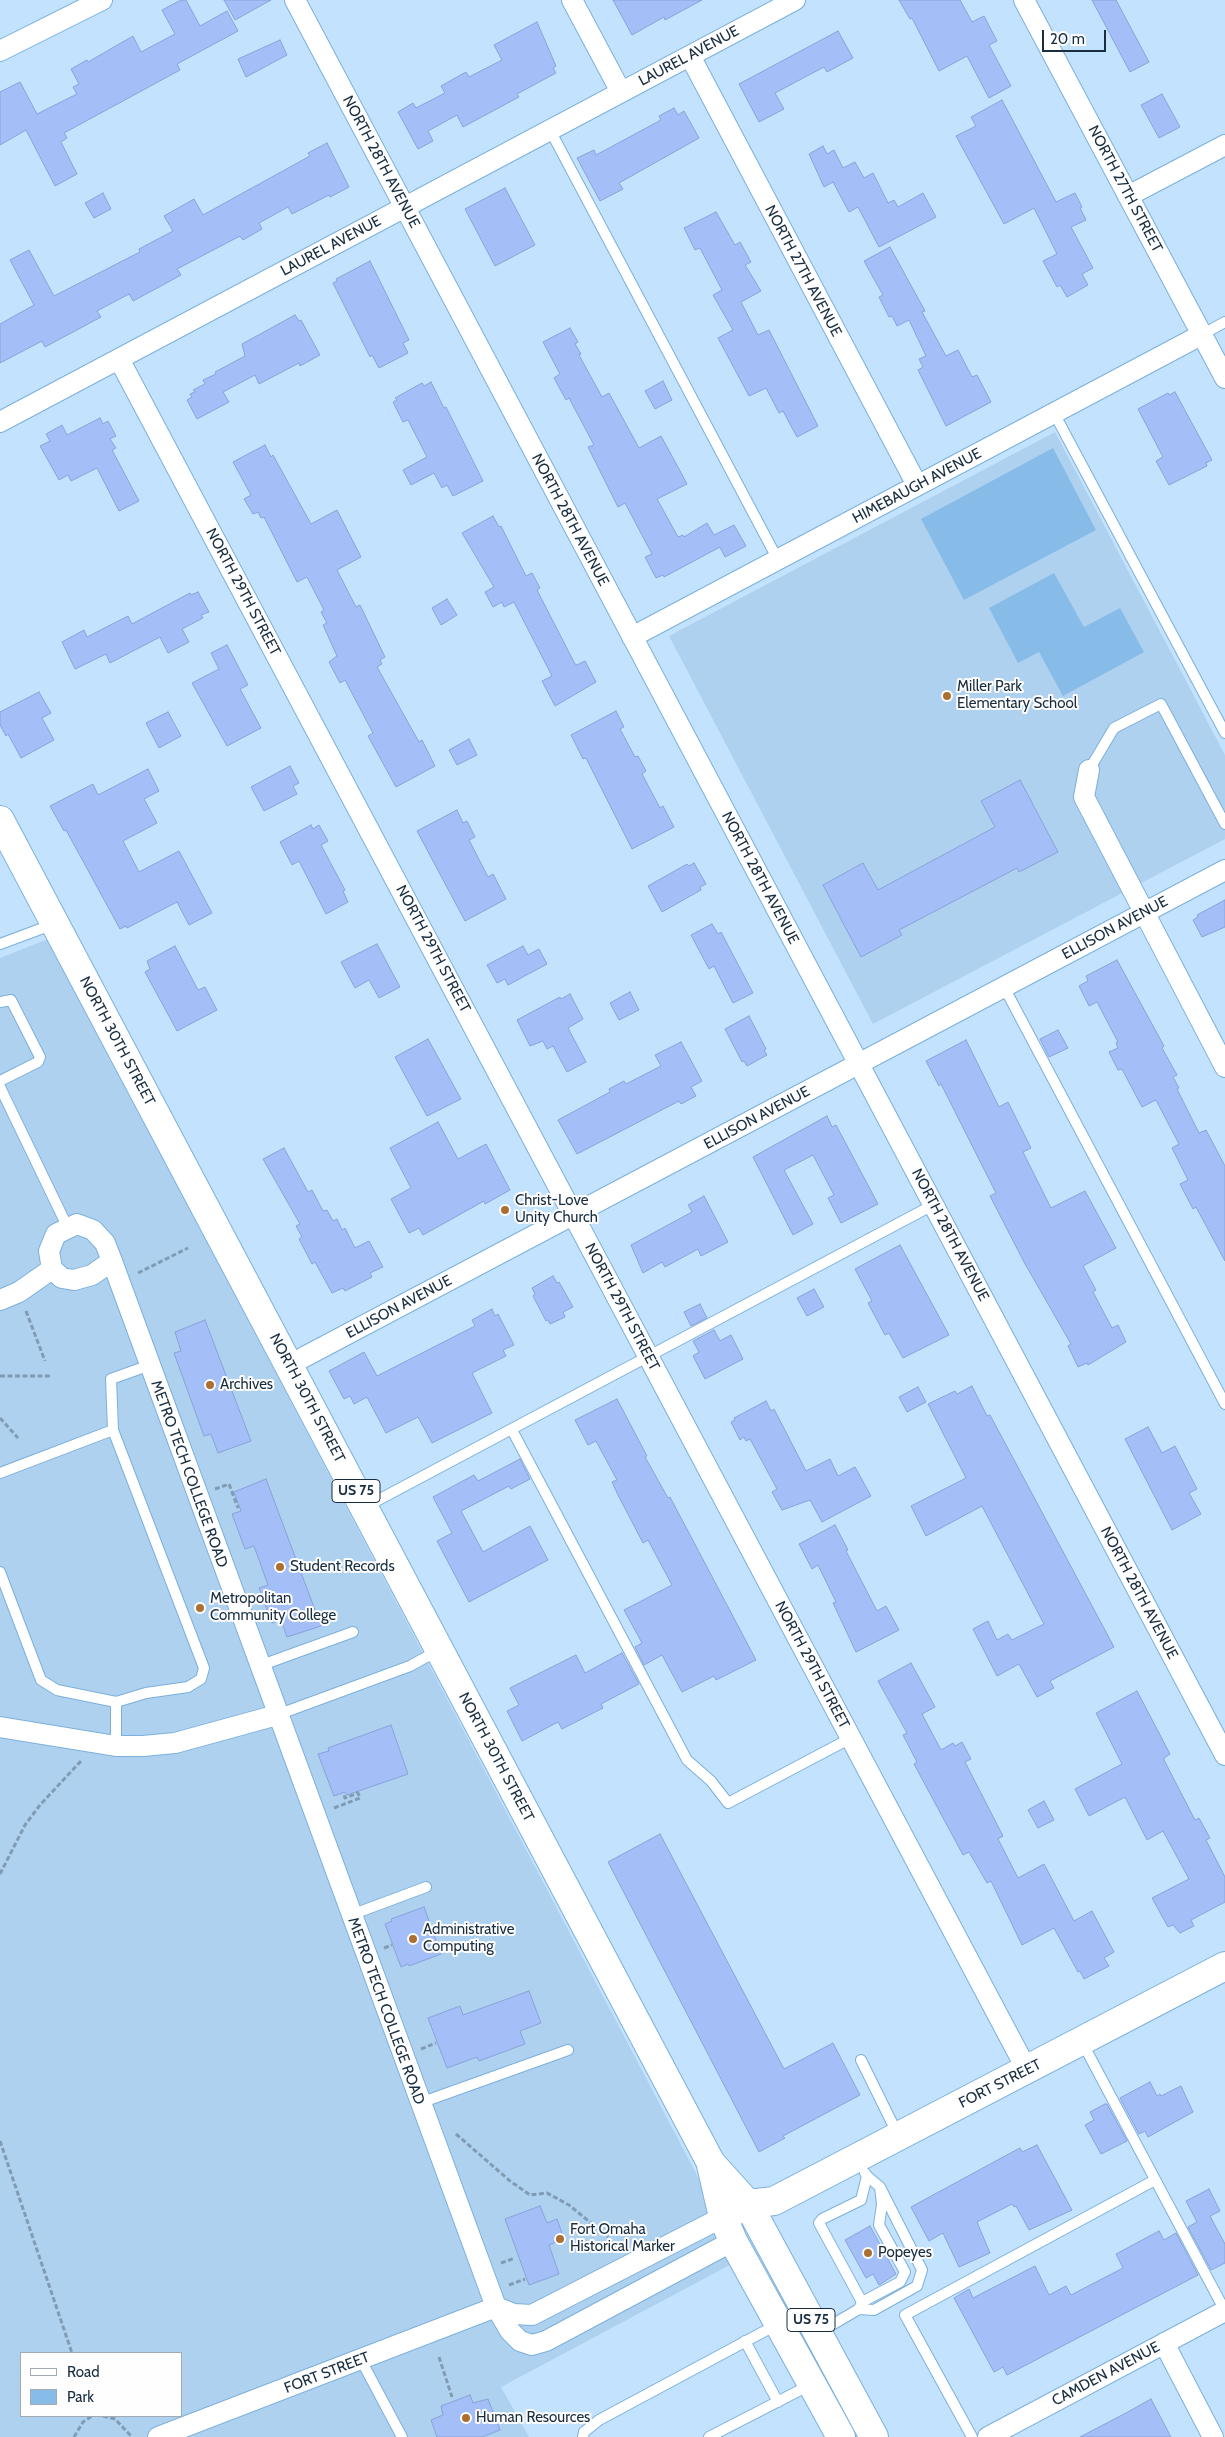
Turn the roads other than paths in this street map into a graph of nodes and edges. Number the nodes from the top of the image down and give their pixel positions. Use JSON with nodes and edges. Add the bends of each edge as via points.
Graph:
{"nodes":[{"id":1,"x":102,"y":0,"type":"edge"},
{"id":2,"x":295,"y":0,"type":"edge"},
{"id":3,"x":572,"y":0,"type":"edge"},
{"id":4,"x":796,"y":0,"type":"edge"},
{"id":5,"x":1024,"y":0,"type":"edge"},
{"id":6,"x":0,"y":51,"type":"edge"},
{"id":7,"x":690,"y":56,"type":"junction"},
{"id":8,"x":622,"y":92,"type":"junction"},
{"id":9,"x":550,"y":130,"type":"junction"},
{"id":10,"x":1225,"y":145,"type":"edge"},
{"id":11,"x":1128,"y":196,"type":"junction"},
{"id":12,"x":404,"y":207,"type":"junction"},
{"id":13,"x":1225,"y":322,"type":"edge"},
{"id":14,"x":1202,"y":335,"type":"junction"},
{"id":15,"x":119,"y":359,"type":"junction"},
{"id":16,"x":1225,"y":378,"type":"edge"},
{"id":17,"x":1054,"y":413,"type":"junction"},
{"id":18,"x":0,"y":422,"type":"edge"},
{"id":19,"x":917,"y":485,"type":"junction"},
{"id":20,"x":778,"y":560,"type":"junction"},
{"id":21,"x":632,"y":637,"type":"junction"},
{"id":22,"x":1225,"y":733,"type":"edge"},
{"id":23,"x":1089,"y":770,"type":"joint"},
{"id":24,"x":0,"y":820,"type":"edge"},
{"id":25,"x":1225,"y":824,"type":"edge"},
{"id":26,"x":1225,"y":870,"type":"edge"},
{"id":27,"x":1143,"y":913,"type":"junction"},
{"id":28,"x":55,"y":924,"type":"junction"},
{"id":29,"x":0,"y":944,"type":"edge"},
{"id":30,"x":1004,"y":987,"type":"junction"},
{"id":31,"x":0,"y":1002,"type":"edge"},
{"id":32,"x":859,"y":1064,"type":"junction"},
{"id":33,"x":1225,"y":1067,"type":"edge"},
{"id":34,"x":0,"y":1081,"type":"edge"},
{"id":35,"x":0,"y":1087,"type":"edge"},
{"id":36,"x":933,"y":1205,"type":"junction"},
{"id":37,"x":573,"y":1215,"type":"junction"},
{"id":38,"x":68,"y":1228,"type":"junction"},
{"id":39,"x":112,"y":1261,"type":"junction"},
{"id":40,"x":52,"y":1269,"type":"junction"},
{"id":41,"x":0,"y":1300,"type":"edge"},
{"id":42,"x":648,"y":1356,"type":"junction"},
{"id":43,"x":150,"y":1365,"type":"junction"},
{"id":44,"x":289,"y":1365,"type":"junction"},
{"id":45,"x":1225,"y":1404,"type":"edge"},
{"id":46,"x":114,"y":1430,"type":"junction"},
{"id":47,"x":512,"y":1430,"type":"junction"},
{"id":48,"x":0,"y":1473,"type":"edge"},
{"id":49,"x":364,"y":1507,"type":"junction"},
{"id":50,"x":0,"y":1572,"type":"edge"},
{"id":51,"x":353,"y":1632,"type":"dead end"},
{"id":52,"x":440,"y":1650,"type":"junction"},
{"id":53,"x":259,"y":1666,"type":"junction"},
{"id":54,"x":116,"y":1702,"type":"junction"},
{"id":55,"x":277,"y":1715,"type":"junction"},
{"id":56,"x":0,"y":1727,"type":"edge"},
{"id":57,"x":851,"y":1738,"type":"junction"},
{"id":58,"x":107,"y":1745,"type":"junction"},
{"id":59,"x":1225,"y":1755,"type":"edge"},
{"id":60,"x":426,"y":1888,"type":"dead end"},
{"id":61,"x":351,"y":1914,"type":"junction"},
{"id":62,"x":1225,"y":1966,"type":"edge"},
{"id":63,"x":1082,"y":2042,"type":"junction"},
{"id":64,"x":568,"y":2050,"type":"dead end"},
{"id":65,"x":861,"y":2060,"type":"dead end"},
{"id":66,"x":1027,"y":2070,"type":"junction"},
{"id":67,"x":420,"y":2102,"type":"junction"},
{"id":68,"x":898,"y":2137,"type":"junction"},
{"id":69,"x":710,"y":2163,"type":"junction"},
{"id":70,"x":862,"y":2168,"type":"junction"},
{"id":71,"x":1155,"y":2180,"type":"junction"},
{"id":72,"x":880,"y":2187,"type":"junction"},
{"id":73,"x":754,"y":2215,"type":"junction"},
{"id":74,"x":728,"y":2229,"type":"junction"},
{"id":75,"x":860,"y":2306,"type":"junction"},
{"id":76,"x":496,"y":2307,"type":"junction"},
{"id":77,"x":1225,"y":2311,"type":"edge"},
{"id":78,"x":779,"y":2323,"type":"junction"},
{"id":79,"x":818,"y":2333,"type":"junction"},
{"id":80,"x":745,"y":2341,"type":"junction"},
{"id":81,"x":1164,"y":2343,"type":"junction"},
{"id":82,"x":361,"y":2360,"type":"junction"},
{"id":83,"x":812,"y":2384,"type":"junction"},
{"id":84,"x":778,"y":2402,"type":"junction"},
{"id":85,"x":190,"y":2432,"type":"edge"},
{"id":86,"x":158,"y":2437,"type":"edge"},
{"id":87,"x":402,"y":2437,"type":"edge"},
{"id":88,"x":583,"y":2437,"type":"edge"},
{"id":89,"x":709,"y":2437,"type":"edge"},
{"id":90,"x":841,"y":2437,"type":"edge"},
{"id":91,"x":874,"y":2437,"type":"edge"},
{"id":92,"x":972,"y":2437,"type":"edge"},
{"id":93,"x":988,"y":2437,"type":"edge"},
{"id":94,"x":1212,"y":2437,"type":"edge"}],
"edges":[{"from":1,"to":6,"type":"street"},
{"from":2,"to":12,"type":"street","name":"NORTH 28TH AVENUE"},
{"from":3,"to":8,"type":"street"},
{"from":4,"to":7,"type":"street","name":"LAUREL AVENUE"},
{"from":5,"to":11,"type":"street","name":"NORTH 27TH STREET"},
{"from":7,"to":8,"type":"street","name":"LAUREL AVENUE"},
{"from":7,"to":19,"type":"street","name":"NORTH 27TH AVENUE"},
{"from":8,"to":9,"type":"street","name":"LAUREL AVENUE"},
{"from":9,"to":12,"type":"street","name":"LAUREL AVENUE"},
{"from":9,"to":20,"type":"lane"},
{"from":10,"to":11,"type":"street"},
{"from":11,"to":14,"type":"street","name":"NORTH 27TH STREET"},
{"from":12,"to":15,"type":"street","name":"LAUREL AVENUE"},
{"from":12,"to":21,"type":"street","name":"NORTH 28TH AVENUE"},
{"from":13,"to":14,"type":"lane"},
{"from":14,"to":16,"type":"street","name":"NORTH 27TH STREET"},
{"from":14,"to":17,"type":"street","name":"HIMEBAUGH AVENUE"},
{"from":15,"to":18,"type":"street","name":"LAUREL AVENUE"},
{"from":15,"to":37,"type":"street","name":"NORTH 29TH STREET"},
{"from":17,"to":19,"type":"street","name":"HIMEBAUGH AVENUE"},
{"from":17,"to":22,"type":"lane"},
{"from":19,"to":20,"type":"street","name":"HIMEBAUGH AVENUE"},
{"from":20,"to":21,"type":"street","name":"HIMEBAUGH AVENUE"},
{"from":21,"to":32,"type":"street","name":"NORTH 28TH AVENUE"},
{"from":23,"to":25,"type":"lane","via":[[1114,728],[1161,704]]},
{"from":23,"to":27,"type":"street","via":[[1084,798]]},
{"from":24,"to":28,"type":"main road","name":"NORTH 30TH STREET","number":"US 75"},
{"from":26,"to":27,"type":"street","name":"ELLISON AVENUE"},
{"from":27,"to":30,"type":"street","name":"ELLISON AVENUE"},
{"from":27,"to":33,"type":"street"},
{"from":28,"to":29,"type":"lane"},
{"from":28,"to":44,"type":"main road","name":"NORTH 30TH STREET","number":"US 75"},
{"from":30,"to":32,"type":"street","name":"ELLISON AVENUE"},
{"from":30,"to":45,"type":"lane"},
{"from":31,"to":34,"type":"lane","via":[[11,1000],[40,1057],[38,1062]]},
{"from":32,"to":36,"type":"street","name":"NORTH 28TH AVENUE"},
{"from":32,"to":37,"type":"street","name":"ELLISON AVENUE"},
{"from":35,"to":38,"type":"lane"},
{"from":36,"to":42,"type":"lane"},
{"from":36,"to":59,"type":"street","name":"NORTH 28TH AVENUE"},
{"from":37,"to":42,"type":"street","name":"NORTH 29TH STREET"},
{"from":37,"to":44,"type":"street","name":"ELLISON AVENUE"},
{"from":38,"to":39,"type":"street","name":"METRO TECH COLLEGE ROAD","via":[[77,1224],[93,1230],[105,1243]]},
{"from":38,"to":40,"type":"street","via":[[56,1234],[50,1251]]},
{"from":39,"to":40,"type":"street","via":[[92,1276],[74,1280],[62,1278]]},
{"from":39,"to":43,"type":"street","name":"METRO TECH COLLEGE ROAD"},
{"from":40,"to":41,"type":"street","via":[[19,1292]]},
{"from":42,"to":47,"type":"lane"},
{"from":42,"to":57,"type":"street","name":"NORTH 29TH STREET"},
{"from":43,"to":46,"type":"lane","via":[[111,1379]]},
{"from":43,"to":53,"type":"street","name":"METRO TECH COLLEGE ROAD"},
{"from":44,"to":49,"type":"main road","name":"NORTH 30TH STREET","number":"US 75"},
{"from":46,"to":48,"type":"lane"},
{"from":46,"to":54,"type":"lane","via":[[204,1668],[201,1679],[188,1687],[146,1693]]},
{"from":47,"to":49,"type":"lane"},
{"from":47,"to":57,"type":"lane","via":[[687,1760],[711,1780],[728,1803]]},
{"from":49,"to":52,"type":"main road","name":"NORTH 30TH STREET","number":"US 75"},
{"from":50,"to":54,"type":"lane","via":[[41,1680],[57,1690]]},
{"from":51,"to":53,"type":"lane"},
{"from":52,"to":55,"type":"lane","via":[[410,1666]]},
{"from":52,"to":69,"type":"main road","name":"NORTH 30TH STREET","number":"US 75"},
{"from":53,"to":55,"type":"street","name":"METRO TECH COLLEGE ROAD"},
{"from":54,"to":58,"type":"lane"},
{"from":55,"to":58,"type":"street","via":[[175,1743]]},
{"from":55,"to":61,"type":"street","name":"METRO TECH COLLEGE ROAD"},
{"from":56,"to":58,"type":"street"},
{"from":57,"to":66,"type":"street","name":"NORTH 29TH STREET"},
{"from":60,"to":61,"type":"lane"},
{"from":61,"to":67,"type":"street","name":"METRO TECH COLLEGE ROAD"},
{"from":62,"to":63,"type":"main road","name":"FORT STREET"},
{"from":63,"to":66,"type":"main road","name":"FORT STREET"},
{"from":63,"to":71,"type":"lane"},
{"from":64,"to":67,"type":"lane"},
{"from":65,"to":68,"type":"lane"},
{"from":66,"to":68,"type":"main road","name":"FORT STREET"},
{"from":67,"to":76,"type":"street","name":"METRO TECH COLLEGE ROAD"},
{"from":68,"to":70,"type":"main road","name":"FORT STREET"},
{"from":69,"to":73,"type":"main road","name":"NORTH 30TH STREET","number":"US 75"},
{"from":69,"to":74,"type":"main road","name":"NORTH 30TH STREET","number":"US 75"},
{"from":70,"to":72,"type":"lane"},
{"from":70,"to":73,"type":"main road","name":"FORT STREET","via":[[774,2201]]},
{"from":70,"to":75,"type":"lane","via":[[861,2200],[819,2223]]},
{"from":71,"to":77,"type":"lane"},
{"from":71,"to":92,"type":"lane","via":[[905,2315]]},
{"from":72,"to":75,"type":"lane","via":[[879,2225],[905,2272],[900,2282]]},
{"from":72,"to":75,"type":"lane","via":[[922,2270],[917,2286],[874,2310]]},
{"from":73,"to":74,"type":"main road","name":"FORT STREET"},
{"from":73,"to":79,"type":"main road","name":"NORTH 30TH STREET","number":"US 75"},
{"from":74,"to":76,"type":"street","name":"FORT STREET","via":[[532,2315],[514,2314]]},
{"from":74,"to":76,"type":"street","name":"FORT STREET","via":[[546,2342],[532,2344],[520,2341]]},
{"from":74,"to":78,"type":"main road","name":"NORTH 30TH STREET","number":"US 75"},
{"from":75,"to":79,"type":"lane"},
{"from":76,"to":82,"type":"street","name":"FORT STREET"},
{"from":77,"to":81,"type":"street","name":"CAMDEN AVENUE"},
{"from":78,"to":80,"type":"lane"},
{"from":78,"to":83,"type":"main road","name":"NORTH 30TH STREET","number":"US 75"},
{"from":79,"to":91,"type":"main road","name":"NORTH 30TH STREET","number":"US 75"},
{"from":80,"to":84,"type":"lane"},
{"from":80,"to":88,"type":"lane","via":[[599,2420],[584,2432]]},
{"from":81,"to":93,"type":"street","name":"CAMDEN AVENUE"},
{"from":81,"to":94,"type":"street"},
{"from":82,"to":85,"type":"street","name":"FORT STREET"},
{"from":82,"to":87,"type":"lane"},
{"from":83,"to":84,"type":"lane"},
{"from":83,"to":90,"type":"main road","name":"NORTH 30TH STREET","number":"US 75"},
{"from":84,"to":89,"type":"lane"},
{"from":85,"to":86,"type":"street","name":"FORT STREET"}]}
